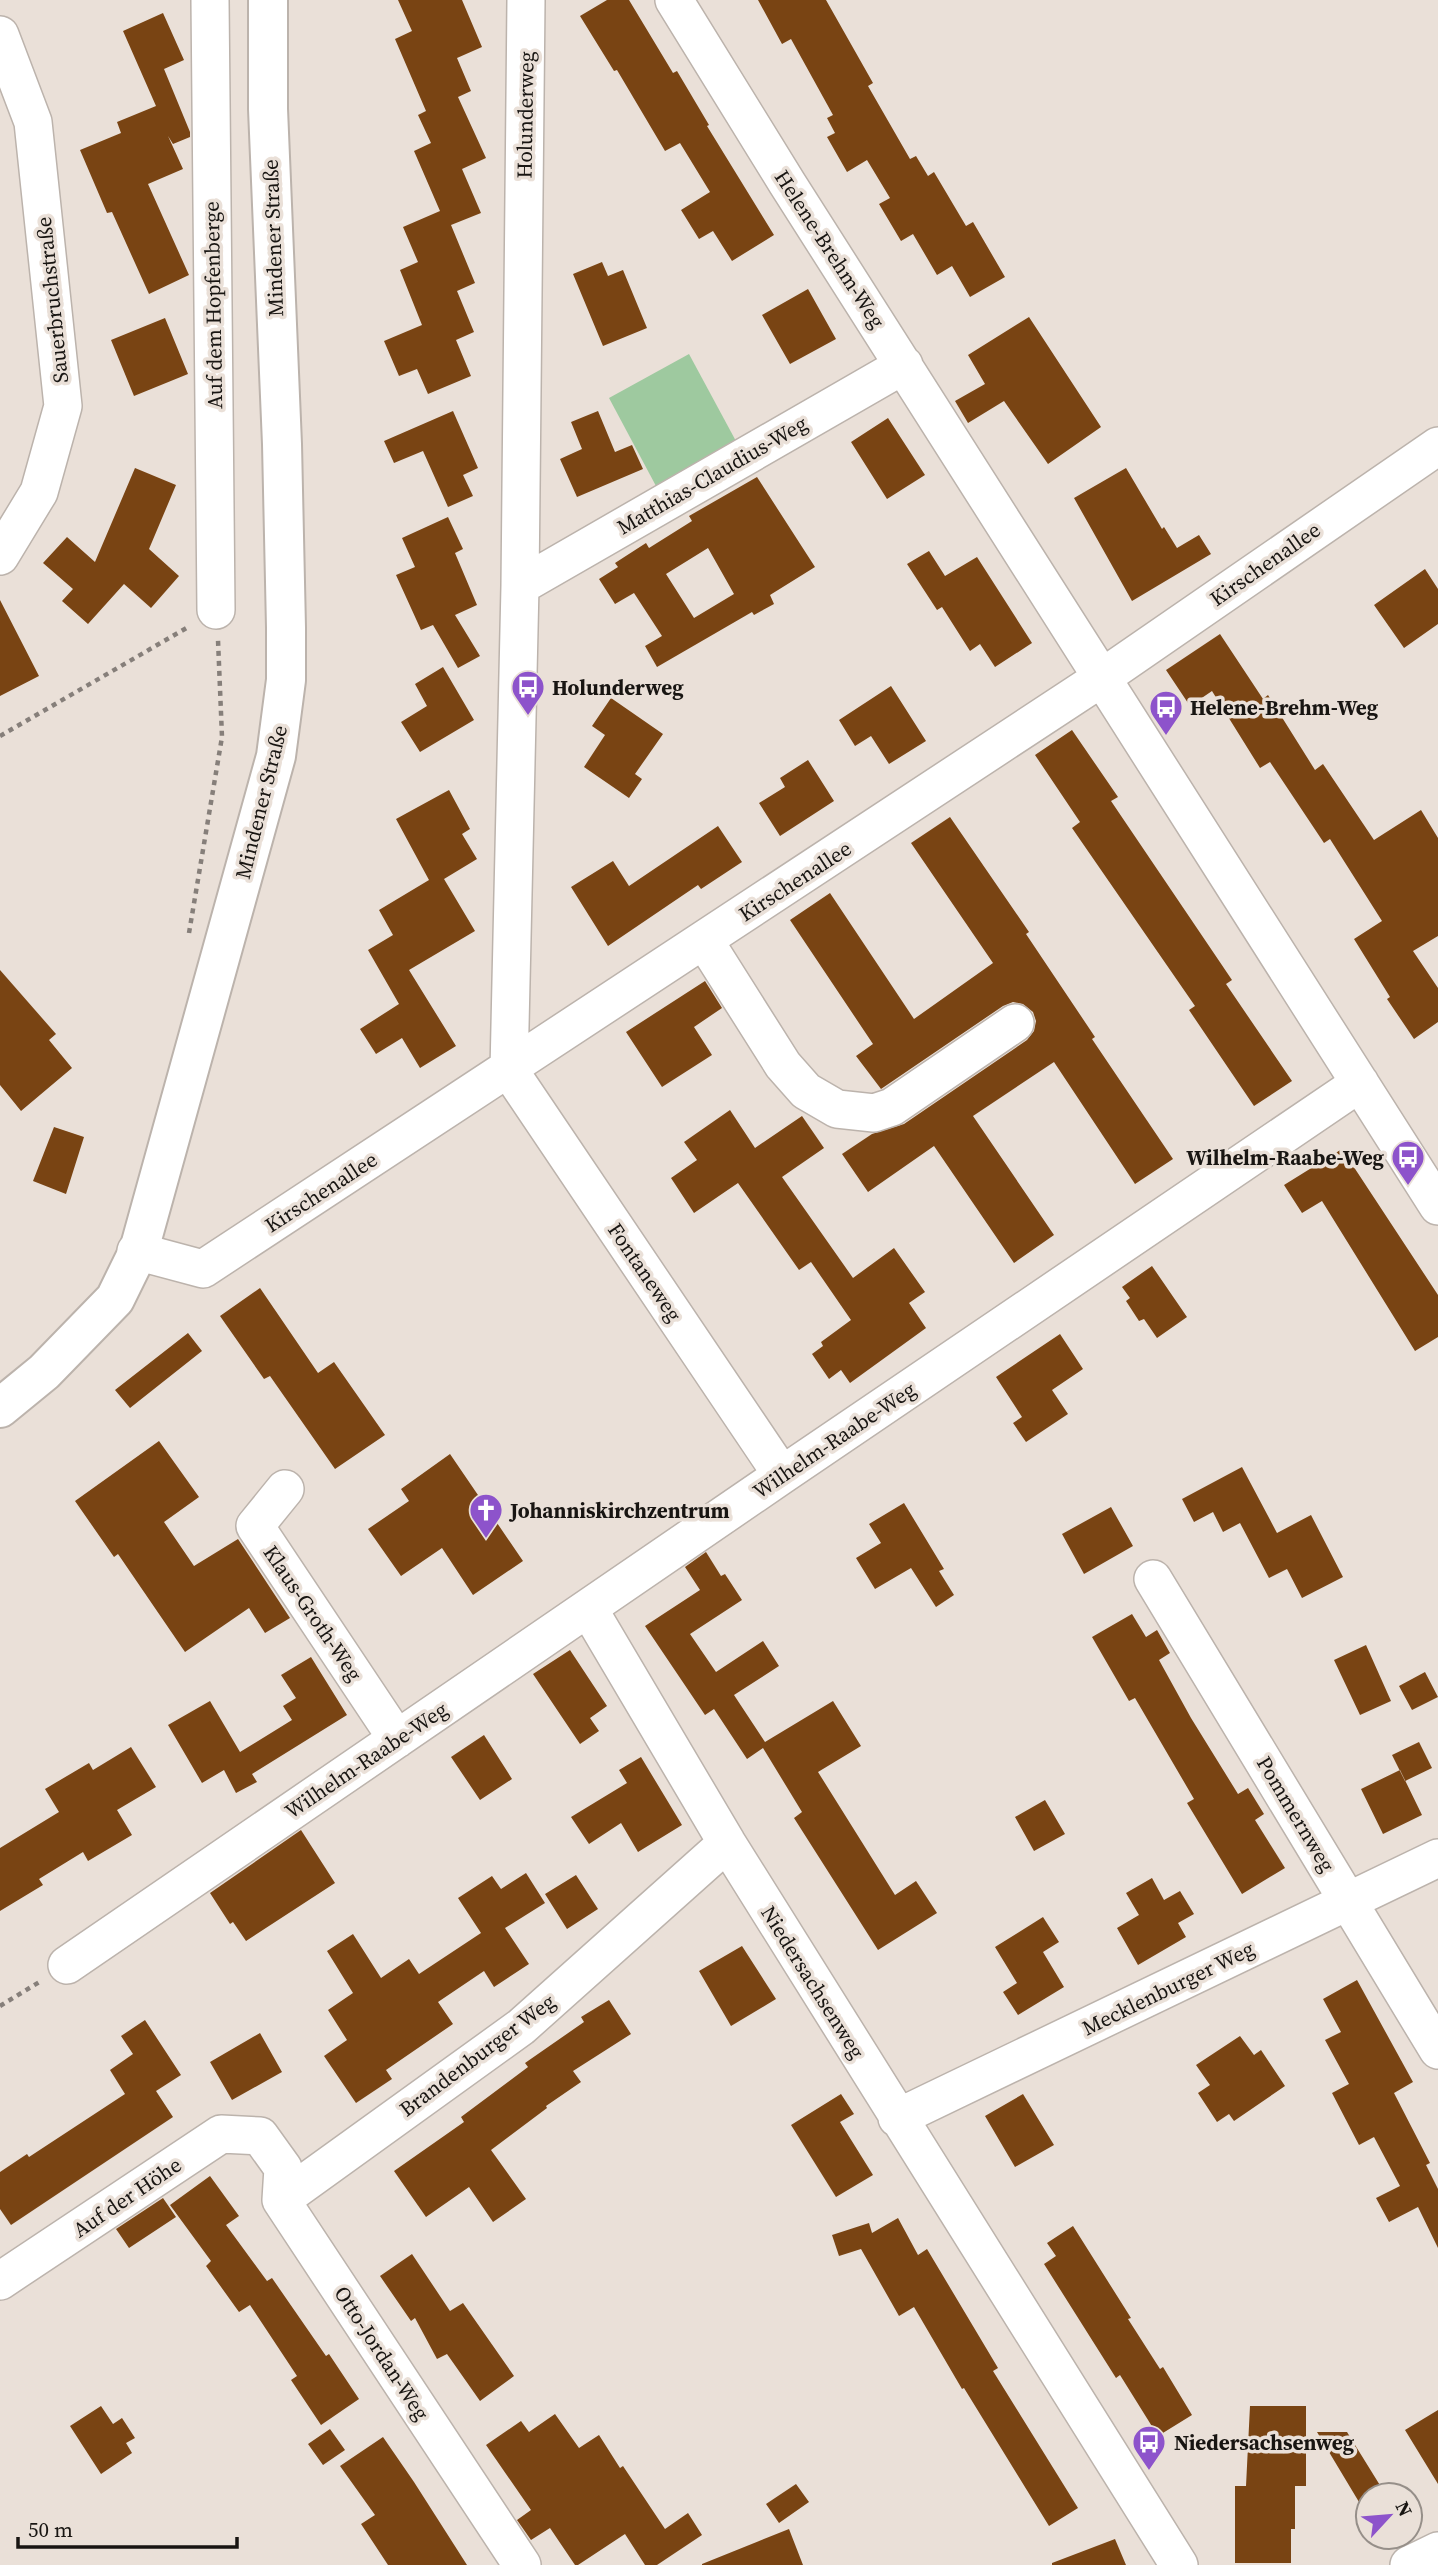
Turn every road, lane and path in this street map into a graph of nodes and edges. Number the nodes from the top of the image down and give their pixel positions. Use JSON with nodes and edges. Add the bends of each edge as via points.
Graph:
{"nodes":[{"id":1,"x":210,"y":0,"type":"edge"},
{"id":2,"x":268,"y":0,"type":"edge"},
{"id":3,"x":526,"y":0,"type":"edge"},
{"id":4,"x":674,"y":0,"type":"edge"},
{"id":5,"x":0,"y":35,"type":"edge"},
{"id":6,"x":904,"y":365,"type":"junction"},
{"id":7,"x":1438,"y":446,"type":"edge"},
{"id":8,"x":0,"y":556,"type":"edge"},
{"id":9,"x":520,"y":586,"type":"junction"},
{"id":10,"x":216,"y":610,"type":"junction"},
{"id":11,"x":1102,"y":677,"type":"junction"},
{"id":12,"x":0,"y":736,"type":"edge"},
{"id":13,"x":705,"y":940,"type":"junction"},
{"id":14,"x":187,"y":944,"type":"dead end"},
{"id":15,"x":1015,"y":1024,"type":"dead end"},
{"id":16,"x":509,"y":1070,"type":"junction"},
{"id":17,"x":1360,"y":1083,"type":"junction"},
{"id":18,"x":1434,"y":1191,"type":"edge"},
{"id":19,"x":136,"y":1251,"type":"junction"},
{"id":20,"x":0,"y":1408,"type":"edge"},
{"id":21,"x":782,"y":1475,"type":"junction"},
{"id":22,"x":285,"y":1489,"type":"dead end"},
{"id":23,"x":1153,"y":1579,"type":"dead end"},
{"id":24,"x":587,"y":1608,"type":"junction"},
{"id":25,"x":397,"y":1739,"type":"junction"},
{"id":26,"x":727,"y":1843,"type":"junction"},
{"id":27,"x":1438,"y":1858,"type":"edge"},
{"id":28,"x":1349,"y":1900,"type":"junction"},
{"id":29,"x":67,"y":1965,"type":"joint"},
{"id":30,"x":0,"y":2006,"type":"edge"},
{"id":31,"x":1438,"y":2050,"type":"edge"},
{"id":32,"x":897,"y":2118,"type":"junction"},
{"id":33,"x":281,"y":2200,"type":"junction"},
{"id":34,"x":0,"y":2281,"type":"edge"},
{"id":35,"x":1438,"y":2551,"type":"edge"},
{"id":36,"x":522,"y":2565,"type":"edge"},
{"id":37,"x":1179,"y":2565,"type":"edge"},
{"id":38,"x":1409,"y":2565,"type":"edge"}],
"edges":[{"from":1,"to":10,"type":"street","name":"Auf dem Hopfenberge"},
{"from":2,"to":19,"type":"main road","name":"Mindener Straße","via":[[286,680],[276,756]]},
{"from":3,"to":9,"type":"street","name":"Holunderweg"},
{"from":4,"to":6,"type":"street","name":"Helene-Brehm-Weg"},
{"from":5,"to":8,"type":"street","name":"Sauerbruchstraße","via":[[33,122],[63,405],[39,492]]},
{"from":6,"to":9,"type":"street","name":"Matthias-Claudius-Weg"},
{"from":6,"to":11,"type":"street","name":"Helene-Brehm-Weg"},
{"from":7,"to":11,"type":"street","name":"Kirschenallee"},
{"from":9,"to":16,"type":"street","name":"Holunderweg"},
{"from":10,"to":12,"type":"path"},
{"from":10,"to":14,"type":"path","via":[[222,737]]},
{"from":11,"to":13,"type":"street","name":"Kirschenallee"},
{"from":11,"to":17,"type":"street","name":"Helene-Brehm-Weg"},
{"from":13,"to":15,"type":"street","via":[[783,1065],[806,1091],[837,1109],[874,1113],[892,1107]]},
{"from":13,"to":16,"type":"street","name":"Kirschenallee"},
{"from":16,"to":19,"type":"street","name":"Kirschenallee","via":[[203,1269]]},
{"from":16,"to":21,"type":"street","name":"Fontaneweg"},
{"from":17,"to":18,"type":"street","name":"Helene-Brehm-Weg"},
{"from":17,"to":21,"type":"street","name":"Wilhelm-Raabe-Weg"},
{"from":19,"to":20,"type":"main road","name":"Mindener Straße","via":[[115,1299],[44,1372]]},
{"from":21,"to":24,"type":"street","name":"Wilhelm-Raabe-Weg"},
{"from":22,"to":25,"type":"street","name":"Klaus-Groth-Weg","via":[[255,1526]]},
{"from":23,"to":28,"type":"street","name":"Pommernweg"},
{"from":24,"to":25,"type":"street","name":"Wilhelm-Raabe-Weg"},
{"from":24,"to":26,"type":"street","name":"Niedersachsenweg"},
{"from":25,"to":29,"type":"street","name":"Wilhelm-Raabe-Weg"},
{"from":26,"to":32,"type":"street","name":"Niedersachsenweg"},
{"from":26,"to":33,"type":"street","name":"Brandenburger Weg","via":[[521,2027]]},
{"from":27,"to":28,"type":"street","name":"Mecklenburger Weg"},
{"from":28,"to":31,"type":"street","name":"Pommernweg"},
{"from":28,"to":32,"type":"street","name":"Mecklenburger Weg"},
{"from":29,"to":30,"type":"path"},
{"from":32,"to":37,"type":"street","name":"Niedersachsenweg"},
{"from":33,"to":34,"type":"street","name":"Auf der Höhe","via":[[282,2168],[260,2136],[221,2134]]},
{"from":33,"to":36,"type":"street","name":"Otto-Jordan-Weg"},
{"from":35,"to":38,"type":"street"}]}
